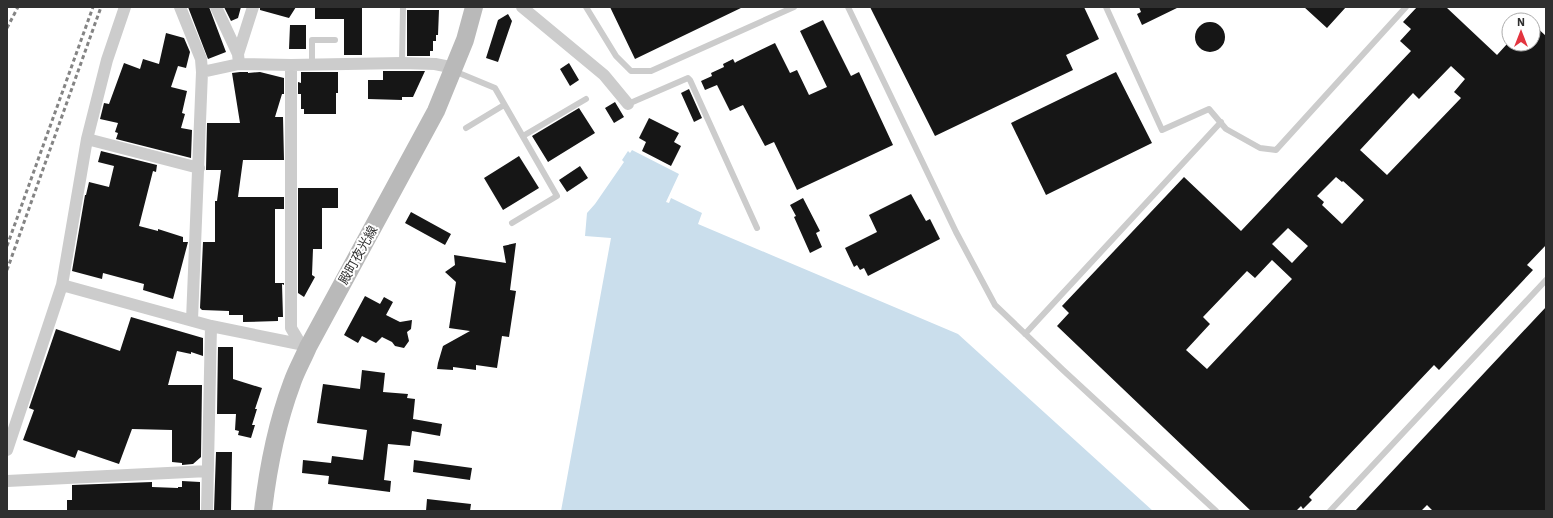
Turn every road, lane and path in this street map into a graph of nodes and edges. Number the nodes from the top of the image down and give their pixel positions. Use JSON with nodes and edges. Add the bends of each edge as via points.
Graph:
{"nodes":[{"id":1,"x":125,"y":7,"type":"edge"},
{"id":2,"x":180,"y":7,"type":"edge"},
{"id":3,"x":216,"y":7,"type":"edge"},
{"id":4,"x":253,"y":7,"type":"edge"},
{"id":5,"x":403,"y":7,"type":"edge"},
{"id":6,"x":474,"y":7,"type":"edge"},
{"id":7,"x":522,"y":7,"type":"edge"},
{"id":8,"x":586,"y":7,"type":"edge"},
{"id":9,"x":794,"y":7,"type":"edge"},
{"id":10,"x":848,"y":7,"type":"edge"},
{"id":11,"x":1106,"y":7,"type":"edge"},
{"id":12,"x":1406,"y":7,"type":"edge"},
{"id":13,"x":334,"y":40,"type":"dead end"},
{"id":14,"x":238,"y":59,"type":"junction"},
{"id":15,"x":402,"y":63,"type":"junction"},
{"id":16,"x":291,"y":64,"type":"junction"},
{"id":17,"x":312,"y":64,"type":"junction"},
{"id":18,"x":454,"y":70,"type":"junction"},
{"id":19,"x":202,"y":72,"type":"junction"},
{"id":20,"x":586,"y":98,"type":"dead end"},
{"id":21,"x":628,"y":104,"type":"joint"},
{"id":22,"x":504,"y":105,"type":"junction"},
{"id":23,"x":1221,"y":122,"type":"junction"},
{"id":24,"x":466,"y":128,"type":"dead end"},
{"id":25,"x":522,"y":136,"type":"junction"},
{"id":26,"x":87,"y":139,"type":"junction"},
{"id":27,"x":199,"y":168,"type":"junction"},
{"id":28,"x":512,"y":223,"type":"dead end"},
{"id":29,"x":756,"y":228,"type":"dead end"},
{"id":30,"x":1546,"y":280,"type":"edge"},
{"id":31,"x":62,"y":285,"type":"junction"},
{"id":32,"x":192,"y":320,"type":"junction"},
{"id":33,"x":211,"y":326,"type":"junction"},
{"id":34,"x":1025,"y":334,"type":"junction"},
{"id":35,"x":304,"y":345,"type":"junction"},
{"id":36,"x":7,"y":450,"type":"edge"},
{"id":37,"x":208,"y":472,"type":"junction"},
{"id":38,"x":7,"y":481,"type":"edge"},
{"id":39,"x":207,"y":511,"type":"edge"},
{"id":40,"x":263,"y":511,"type":"edge"},
{"id":41,"x":1216,"y":511,"type":"edge"},
{"id":42,"x":1330,"y":511,"type":"edge"}],
"edges":[{"from":1,"to":26,"type":"street","via":[[107,60]]},
{"from":2,"to":19,"type":"street","via":[[201,59]]},
{"from":3,"to":14,"type":"street"},
{"from":4,"to":14,"type":"street"},
{"from":5,"to":15,"type":"lane"},
{"from":6,"to":18,"type":"street","name":"殿町夜光線"},
{"from":7,"to":21,"type":"street","via":[[604,75]]},
{"from":8,"to":9,"type":"lane","via":[[616,56],[631,71],[652,71]]},
{"from":10,"to":34,"type":"lane","via":[[956,232],[995,305]]},
{"from":11,"to":23,"type":"lane","via":[[1162,130],[1209,109]]},
{"from":12,"to":23,"type":"lane","via":[[1276,150],[1260,148],[1226,129]]},
{"from":13,"to":17,"type":"lane","via":[[312,40]]},
{"from":14,"to":16,"type":"street"},
{"from":14,"to":19,"type":"street"},
{"from":15,"to":17,"type":"street"},
{"from":15,"to":18,"type":"street","via":[[436,64]]},
{"from":16,"to":17,"type":"street"},
{"from":16,"to":35,"type":"street","via":[[290,328]]},
{"from":18,"to":22,"type":"lane","via":[[495,88]]},
{"from":18,"to":35,"type":"street","name":"殿町夜光線","via":[[429,124]]},
{"from":19,"to":27,"type":"street"},
{"from":20,"to":25,"type":"lane"},
{"from":21,"to":29,"type":"lane","via":[[688,78]]},
{"from":22,"to":24,"type":"lane"},
{"from":22,"to":25,"type":"lane"},
{"from":23,"to":34,"type":"lane"},
{"from":25,"to":28,"type":"lane","via":[[557,196]]},
{"from":26,"to":27,"type":"street"},
{"from":26,"to":31,"type":"street"},
{"from":27,"to":32,"type":"street"},
{"from":30,"to":42,"type":"lane"},
{"from":31,"to":32,"type":"street"},
{"from":31,"to":36,"type":"street"},
{"from":32,"to":33,"type":"street"},
{"from":33,"to":35,"type":"street"},
{"from":33,"to":37,"type":"street"},
{"from":34,"to":41,"type":"lane"},
{"from":35,"to":40,"type":"street","name":"殿町夜光線","via":[[279,425],[266,483]]},
{"from":37,"to":38,"type":"street"},
{"from":37,"to":39,"type":"street"}]}
